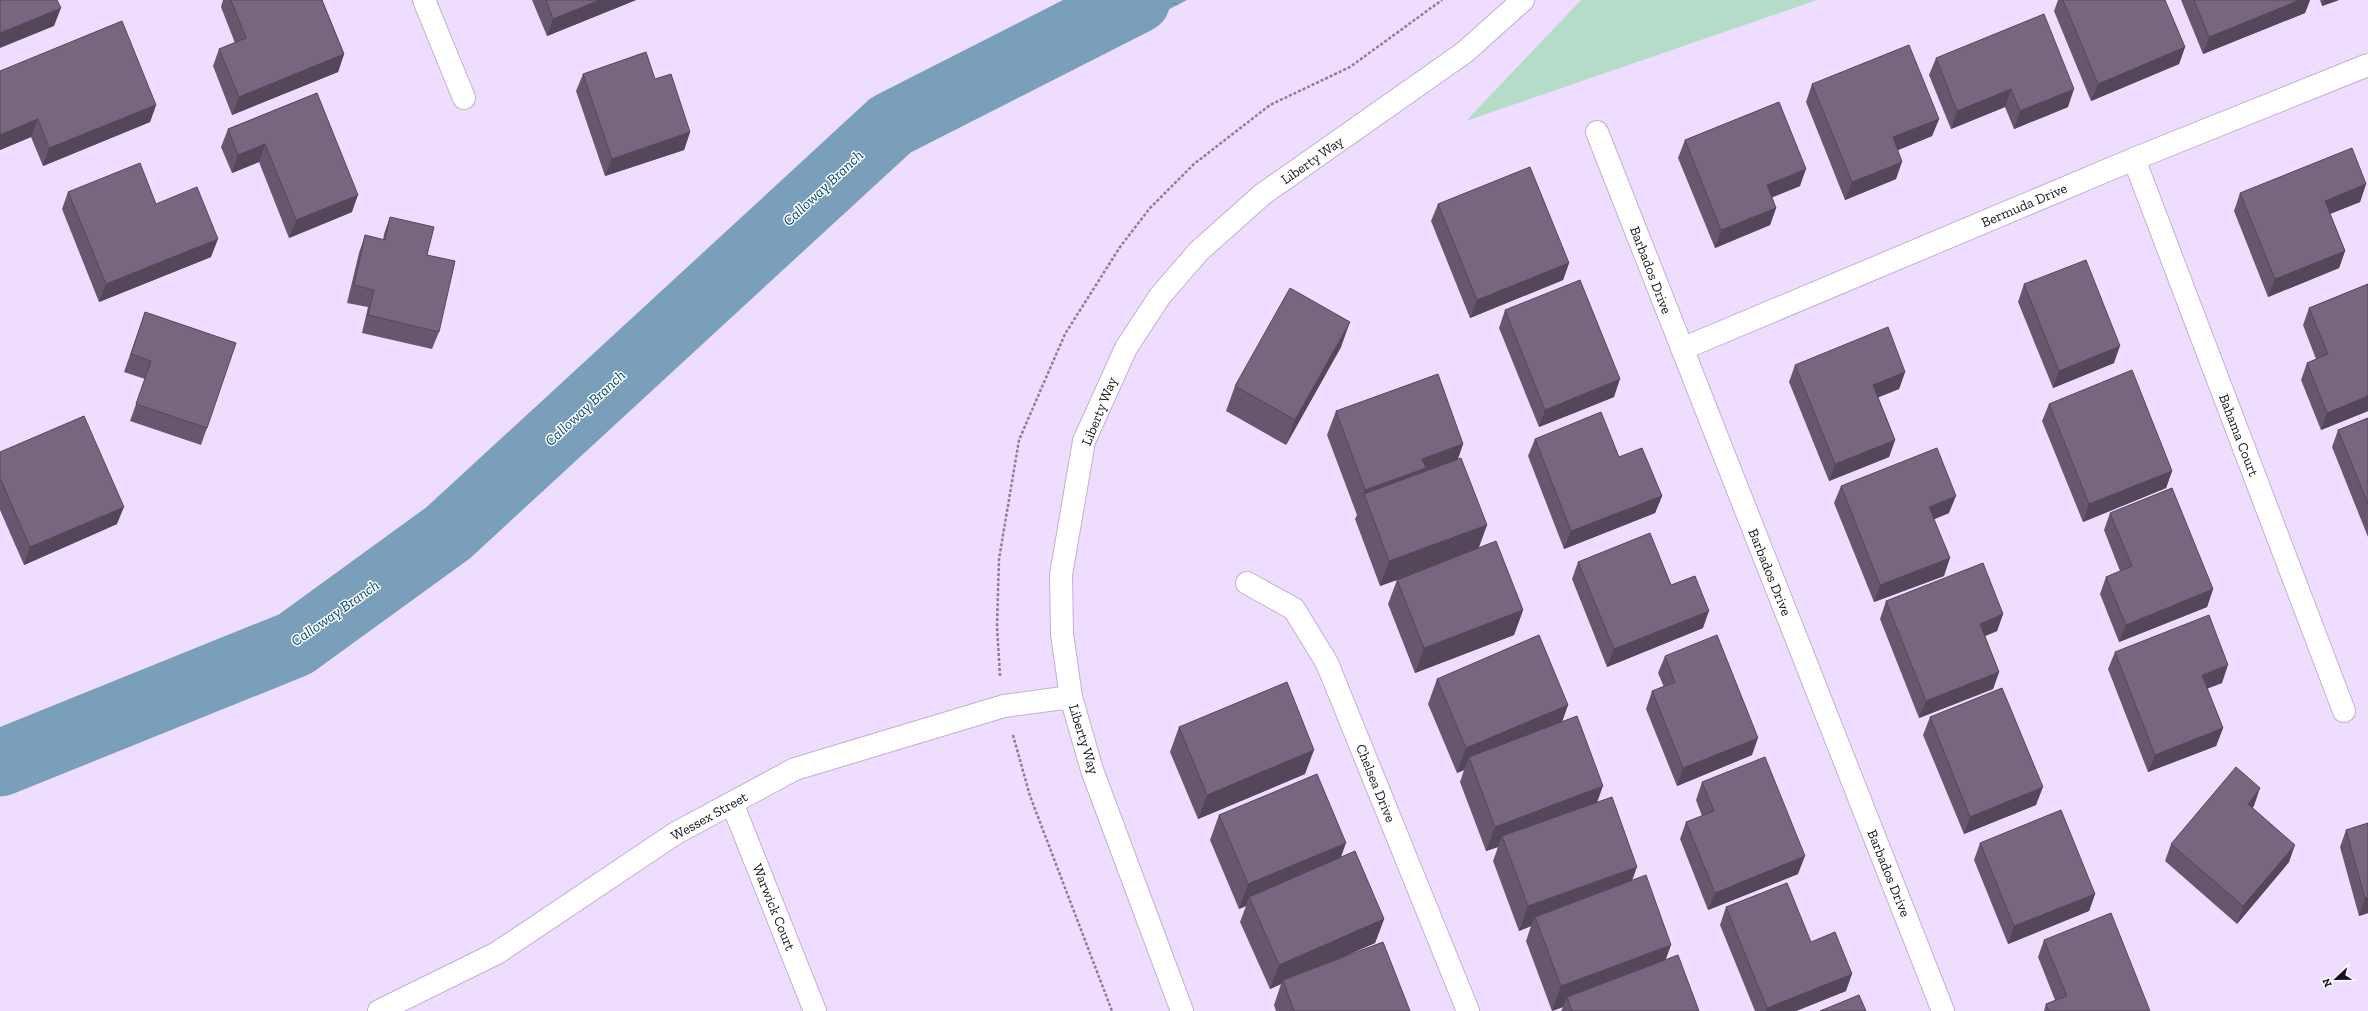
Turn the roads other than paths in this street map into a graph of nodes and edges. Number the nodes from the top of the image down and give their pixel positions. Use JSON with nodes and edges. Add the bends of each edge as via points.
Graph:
{"nodes":[{"id":1,"x":424,"y":0,"type":"edge"},
{"id":2,"x":1522,"y":0,"type":"edge"},
{"id":3,"x":2368,"y":65,"type":"edge"},
{"id":4,"x":464,"y":98,"type":"dead end"},
{"id":5,"x":1597,"y":132,"type":"dead end"},
{"id":6,"x":2134,"y":159,"type":"junction"},
{"id":7,"x":1682,"y":349,"type":"junction"},
{"id":8,"x":1247,"y":583,"type":"dead end"},
{"id":9,"x":1071,"y":697,"type":"junction"},
{"id":10,"x":2344,"y":711,"type":"dead end"},
{"id":11,"x":732,"y":803,"type":"junction"},
{"id":12,"x":379,"y":1011,"type":"edge"},
{"id":13,"x":815,"y":1011,"type":"edge"},
{"id":14,"x":1182,"y":1011,"type":"edge"},
{"id":15,"x":1468,"y":1011,"type":"edge"},
{"id":16,"x":1943,"y":1011,"type":"edge"}],
"edges":[{"from":1,"to":4,"type":"street"},
{"from":2,"to":9,"type":"street","name":"Liberty Way","via":[[1465,52],[1263,194],[1198,251],[1160,296],[1130,342],[1084,441],[1061,576],[1062,634]]},
{"from":3,"to":6,"type":"street","name":"Bermuda Drive"},
{"from":5,"to":7,"type":"street","name":"Barbados Drive"},
{"from":6,"to":7,"type":"street","name":"Bermuda Drive"},
{"from":6,"to":10,"type":"street","name":"Bahama Court"},
{"from":7,"to":16,"type":"street","name":"Barbados Drive"},
{"from":8,"to":15,"type":"street","name":"Chelsea Drive","via":[[1294,609],[1327,663]]},
{"from":9,"to":11,"type":"street","name":"Wessex Street","via":[[1004,706],[795,769]]},
{"from":9,"to":14,"type":"street","name":"Liberty Way","via":[[1092,770]]},
{"from":11,"to":12,"type":"street","name":"Wessex Street","via":[[676,834],[497,953]]},
{"from":11,"to":13,"type":"street","name":"Warwick Court"}]}
